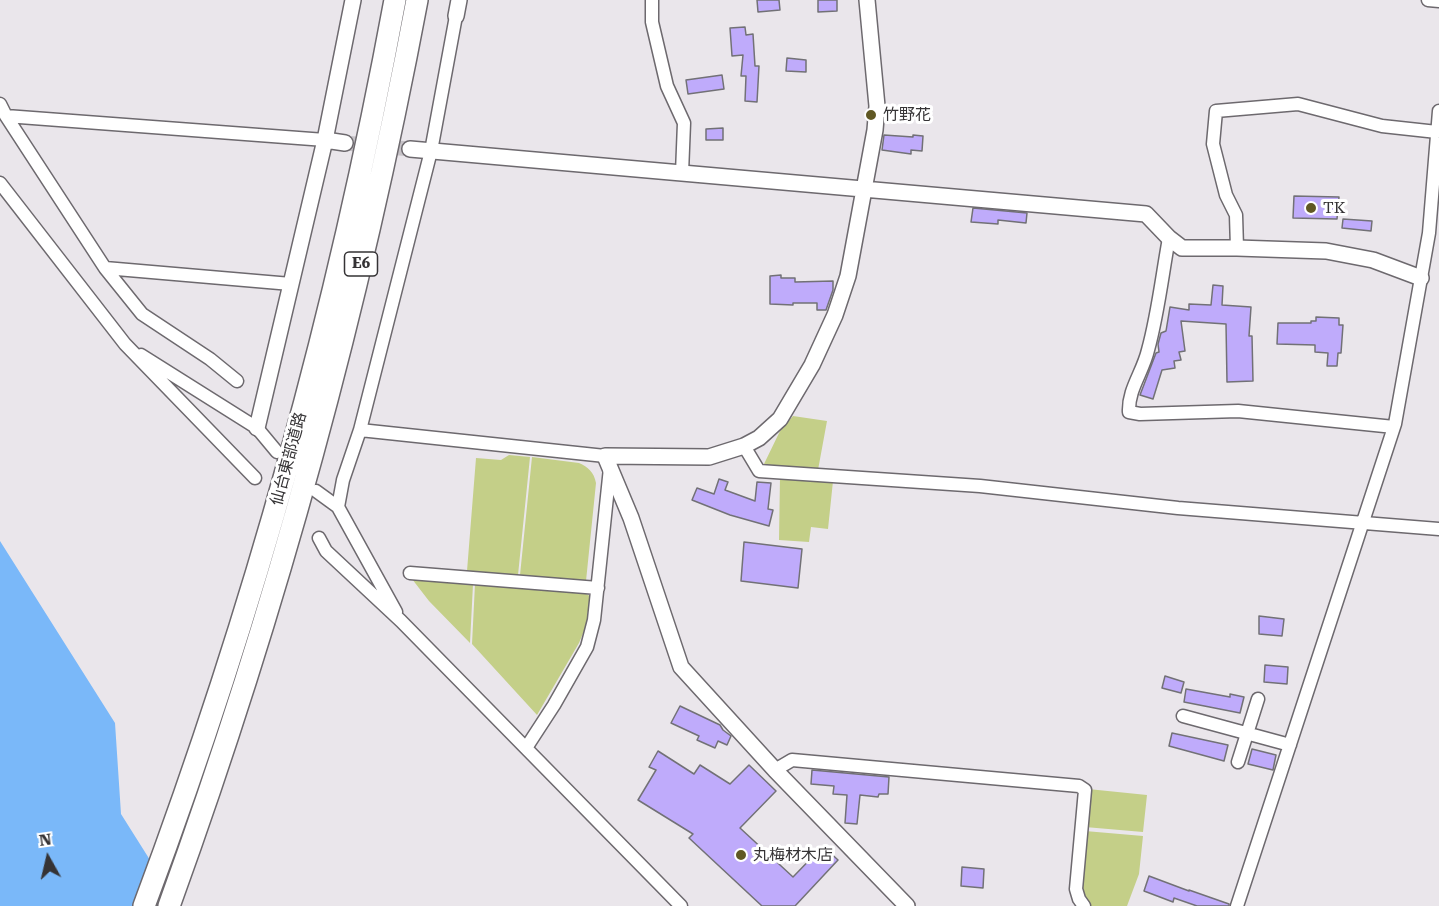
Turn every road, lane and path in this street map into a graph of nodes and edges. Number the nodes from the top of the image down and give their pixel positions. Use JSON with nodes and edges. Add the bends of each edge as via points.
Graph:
{"nodes":[{"id":1,"x":350,"y":0,"type":"edge"},
{"id":2,"x":395,"y":0,"type":"edge"},
{"id":3,"x":417,"y":0,"type":"edge"},
{"id":4,"x":459,"y":0,"type":"edge"},
{"id":5,"x":652,"y":0,"type":"edge"},
{"id":6,"x":867,"y":0,"type":"edge"},
{"id":7,"x":1428,"y":0,"type":"edge"},
{"id":8,"x":1439,"y":1,"type":"edge"},
{"id":9,"x":456,"y":16,"type":"joint"},
{"id":10,"x":3,"y":110,"type":"edge"},
{"id":11,"x":1439,"y":111,"type":"edge"},
{"id":12,"x":1437,"y":132,"type":"junction"},
{"id":13,"x":325,"y":140,"type":"junction"},
{"id":14,"x":345,"y":142,"type":"tunnel mouth"},
{"id":15,"x":410,"y":148,"type":"tunnel mouth"},
{"id":16,"x":431,"y":151,"type":"junction"},
{"id":17,"x":682,"y":173,"type":"junction"},
{"id":18,"x":0,"y":183,"type":"edge"},
{"id":19,"x":864,"y":189,"type":"junction"},
{"id":20,"x":1169,"y":238,"type":"junction"},
{"id":21,"x":1238,"y":248,"type":"junction"},
{"id":22,"x":105,"y":268,"type":"junction"},
{"id":23,"x":1421,"y":278,"type":"junction"},
{"id":24,"x":291,"y":284,"type":"junction"},
{"id":25,"x":125,"y":344,"type":"junction"},
{"id":26,"x":237,"y":381,"type":"dead end"},
{"id":27,"x":1394,"y":427,"type":"junction"},
{"id":28,"x":257,"y":428,"type":"junction"},
{"id":29,"x":360,"y":430,"type":"junction"},
{"id":30,"x":744,"y":446,"type":"junction"},
{"id":31,"x":277,"y":452,"type":"dead end"},
{"id":32,"x":608,"y":462,"type":"junction"},
{"id":33,"x":255,"y":477,"type":"dead end"},
{"id":34,"x":316,"y":491,"type":"dead end"},
{"id":35,"x":338,"y":507,"type":"junction"},
{"id":36,"x":1363,"y":523,"type":"junction"},
{"id":37,"x":1439,"y":529,"type":"edge"},
{"id":38,"x":319,"y":538,"type":"dead end"},
{"id":39,"x":410,"y":573,"type":"dead end"},
{"id":40,"x":598,"y":588,"type":"junction"},
{"id":41,"x":401,"y":621,"type":"junction"},
{"id":42,"x":1258,"y":699,"type":"dead end"},
{"id":43,"x":1183,"y":716,"type":"dead end"},
{"id":44,"x":1248,"y":734,"type":"junction"},
{"id":45,"x":1290,"y":745,"type":"junction"},
{"id":46,"x":526,"y":748,"type":"junction"},
{"id":47,"x":1238,"y":762,"type":"dead end"},
{"id":48,"x":775,"y":770,"type":"junction"},
{"id":49,"x":144,"y":906,"type":"edge"},
{"id":50,"x":169,"y":906,"type":"edge"},
{"id":51,"x":681,"y":906,"type":"edge"},
{"id":52,"x":907,"y":906,"type":"edge"},
{"id":53,"x":1084,"y":906,"type":"edge"},
{"id":54,"x":1237,"y":906,"type":"edge"}],
"edges":[{"from":1,"to":13,"type":"street"},
{"from":2,"to":49,"type":"highway","name":"仙台東部道路","number":"E6","via":[[338,270],[276,508],[218,695]]},
{"from":3,"to":50,"type":"highway","name":"仙台東部道路","number":"E6","via":[[386,158],[294,525],[241,699]]},
{"from":4,"to":9,"type":"street"},
{"from":5,"to":17,"type":"street","via":[[652,22],[667,86],[684,123]]},
{"from":6,"to":19,"type":"street","via":[[877,106]]},
{"from":7,"to":8,"type":"street"},
{"from":9,"to":16,"type":"street"},
{"from":10,"to":13,"type":"street"},
{"from":10,"to":22,"type":"street"},
{"from":11,"to":12,"type":"street"},
{"from":12,"to":21,"type":"street","via":[[1382,126],[1298,104],[1216,111],[1213,144],[1226,195],[1236,215]]},
{"from":12,"to":23,"type":"street","via":[[1429,233]]},
{"from":13,"to":14,"type":"street"},
{"from":13,"to":24,"type":"street"},
{"from":15,"to":16,"type":"street"},
{"from":16,"to":17,"type":"street"},
{"from":16,"to":29,"type":"street"},
{"from":17,"to":19,"type":"street"},
{"from":18,"to":25,"type":"street"},
{"from":19,"to":20,"type":"street","via":[[1146,214]]},
{"from":19,"to":30,"type":"street","via":[[848,276],[812,365],[780,418]]},
{"from":20,"to":21,"type":"street","via":[[1182,248]]},
{"from":20,"to":27,"type":"street","via":[[1153,332],[1145,364],[1134,382],[1129,412],[1239,411]]},
{"from":21,"to":23,"type":"street","via":[[1326,252],[1373,260]]},
{"from":22,"to":24,"type":"street"},
{"from":22,"to":26,"type":"street","via":[[142,314]]},
{"from":23,"to":27,"type":"street"},
{"from":24,"to":28,"type":"street"},
{"from":25,"to":28,"type":"street"},
{"from":25,"to":33,"type":"street"},
{"from":27,"to":36,"type":"street"},
{"from":28,"to":31,"type":"street"},
{"from":29,"to":32,"type":"street"},
{"from":29,"to":35,"type":"street"},
{"from":30,"to":32,"type":"street","via":[[709,457]]},
{"from":30,"to":36,"type":"street","via":[[759,471],[980,486]]},
{"from":32,"to":40,"type":"street"},
{"from":32,"to":48,"type":"street","via":[[681,667]]},
{"from":34,"to":35,"type":"street"},
{"from":35,"to":41,"type":"street"},
{"from":36,"to":37,"type":"street"},
{"from":36,"to":45,"type":"street"},
{"from":38,"to":41,"type":"street","via":[[326,551]]},
{"from":39,"to":40,"type":"street"},
{"from":40,"to":46,"type":"street","via":[[586,647]]},
{"from":41,"to":46,"type":"street"},
{"from":42,"to":44,"type":"street"},
{"from":43,"to":44,"type":"street"},
{"from":44,"to":45,"type":"street"},
{"from":44,"to":47,"type":"street"},
{"from":45,"to":54,"type":"street"},
{"from":46,"to":51,"type":"street"},
{"from":48,"to":52,"type":"street"},
{"from":48,"to":53,"type":"street","via":[[792,760],[1078,786],[1085,790],[1076,889]]}]}
